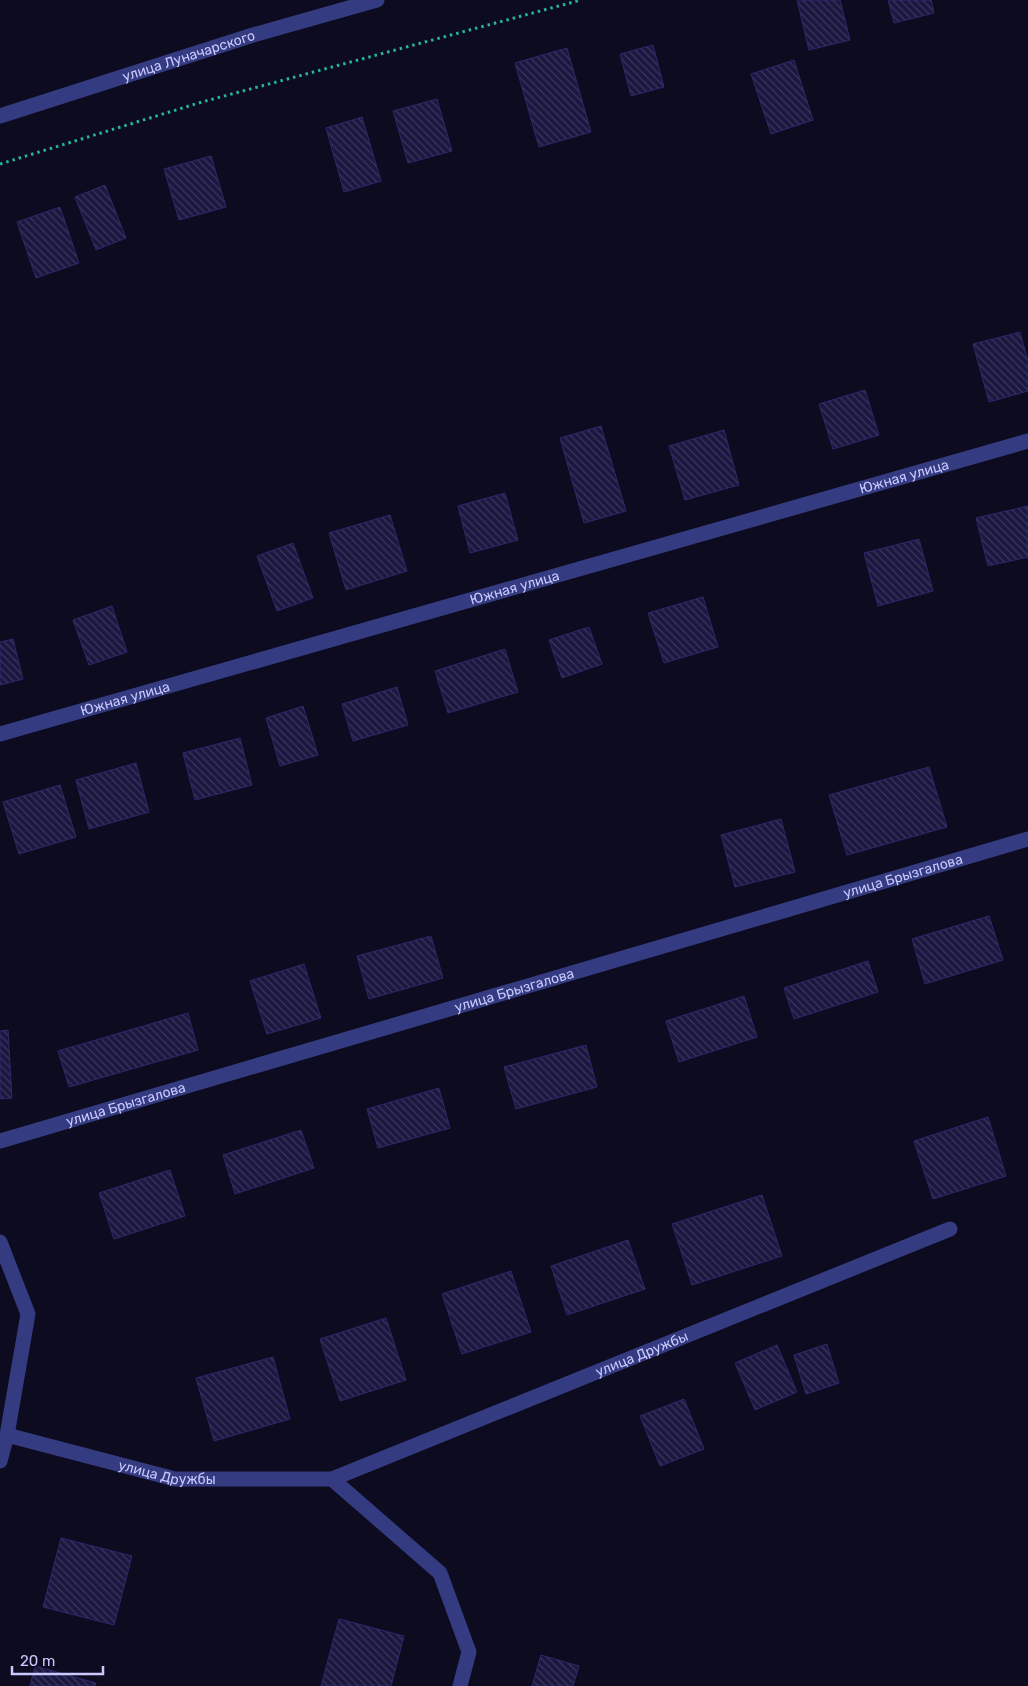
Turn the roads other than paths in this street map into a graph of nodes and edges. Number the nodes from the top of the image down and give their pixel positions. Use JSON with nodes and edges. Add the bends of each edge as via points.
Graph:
{"nodes":[{"id":1,"x":377,"y":0,"type":"edge"},
{"id":2,"x":0,"y":116,"type":"edge"},
{"id":3,"x":1028,"y":441,"type":"edge"},
{"id":4,"x":0,"y":734,"type":"edge"},
{"id":5,"x":1028,"y":839,"type":"edge"},
{"id":6,"x":0,"y":1141,"type":"edge"},
{"id":7,"x":950,"y":1229,"type":"dead end"},
{"id":8,"x":0,"y":1242,"type":"edge"},
{"id":9,"x":7,"y":1434,"type":"junction"},
{"id":10,"x":0,"y":1462,"type":"edge"},
{"id":11,"x":332,"y":1479,"type":"junction"},
{"id":12,"x":460,"y":1686,"type":"edge"}],
"edges":[{"from":1,"to":2,"type":"street","name":"улица Луначарского","via":[[253,35]]},
{"from":3,"to":4,"type":"street","name":"Южная улица"},
{"from":5,"to":6,"type":"street","name":"улица Брызгалова"},
{"from":7,"to":11,"type":"street","name":"улица Дружбы"},
{"from":8,"to":9,"type":"street","via":[[28,1314]]},
{"from":9,"to":10,"type":"street"},
{"from":9,"to":11,"type":"street","name":"улица Дружбы","via":[[175,1480]]},
{"from":11,"to":12,"type":"street","via":[[440,1573],[469,1652]]}]}
